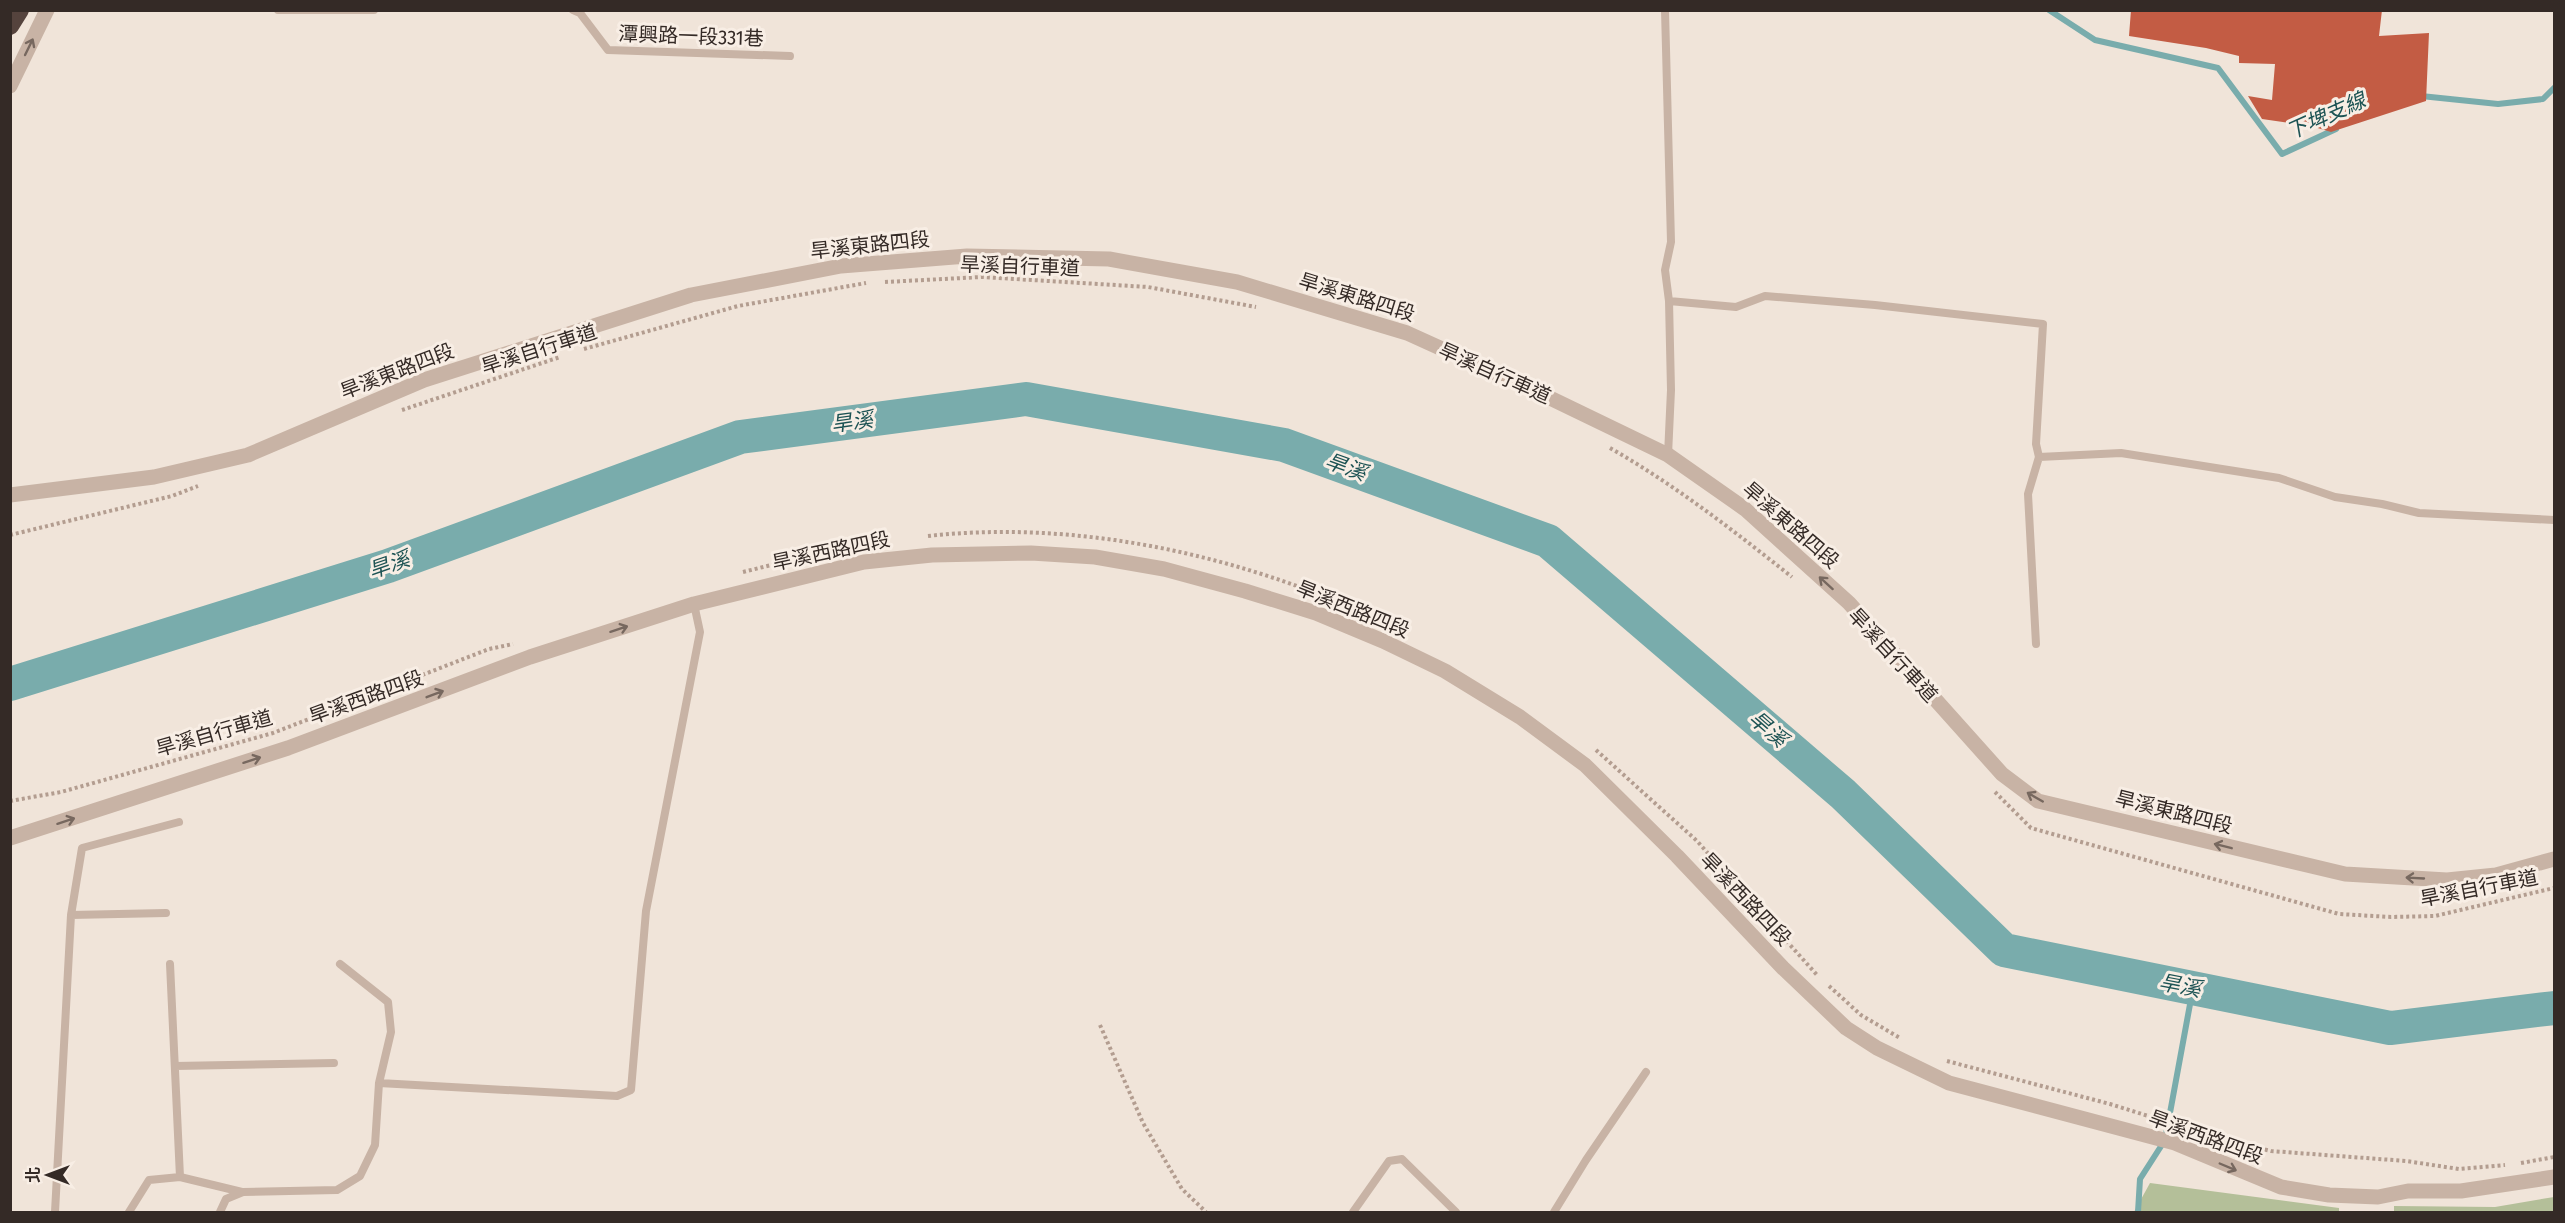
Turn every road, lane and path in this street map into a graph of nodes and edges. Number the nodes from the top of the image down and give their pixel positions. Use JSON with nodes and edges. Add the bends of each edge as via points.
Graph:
{"nodes":[{"id":1,"x":20,"y":10,"type":"edge"},
{"id":2,"x":47,"y":10,"type":"edge"},
{"id":3,"x":278,"y":10,"type":"edge"},
{"id":4,"x":374,"y":10,"type":"edge"},
{"id":5,"x":573,"y":10,"type":"edge"},
{"id":6,"x":1665,"y":10,"type":"edge"},
{"id":7,"x":10,"y":26,"type":"edge"},
{"id":8,"x":790,"y":56,"type":"dead end"},
{"id":9,"x":11,"y":85,"type":"edge"},
{"id":10,"x":868,"y":282,"type":"dead end"},
{"id":11,"x":880,"y":282,"type":"dead end"},
{"id":12,"x":1669,"y":301,"type":"junction"},
{"id":13,"x":1267,"y":310,"type":"dead end"},
{"id":14,"x":579,"y":350,"type":"dead end"},
{"id":15,"x":568,"y":354,"type":"dead end"},
{"id":16,"x":395,"y":413,"type":"dead end"},
{"id":17,"x":1604,"y":444,"type":"dead end"},
{"id":18,"x":1668,"y":455,"type":"junction"},
{"id":19,"x":2039,"y":457,"type":"junction"},
{"id":20,"x":206,"y":483,"type":"dead end"},
{"id":21,"x":10,"y":495,"type":"edge"},
{"id":22,"x":2554,"y":520,"type":"edge"},
{"id":23,"x":10,"y":535,"type":"edge"},
{"id":24,"x":924,"y":537,"type":"dead end"},
{"id":25,"x":839,"y":549,"type":"dead end"},
{"id":26,"x":736,"y":574,"type":"dead end"},
{"id":27,"x":1799,"y":582,"type":"dead end"},
{"id":28,"x":694,"y":604,"type":"junction"},
{"id":29,"x":1373,"y":616,"type":"dead end"},
{"id":30,"x":521,"y":642,"type":"dead end"},
{"id":31,"x":2036,"y":644,"type":"dead end"},
{"id":32,"x":1589,"y":745,"type":"dead end"},
{"id":33,"x":1989,"y":786,"type":"dead end"},
{"id":34,"x":10,"y":801,"type":"edge"},
{"id":35,"x":179,"y":822,"type":"dead end"},
{"id":36,"x":10,"y":838,"type":"edge"},
{"id":37,"x":2554,"y":859,"type":"edge"},
{"id":38,"x":2554,"y":888,"type":"edge"},
{"id":39,"x":166,"y":913,"type":"dead end"},
{"id":40,"x":71,"y":915,"type":"junction"},
{"id":41,"x":170,"y":964,"type":"dead end"},
{"id":42,"x":340,"y":964,"type":"dead end"},
{"id":43,"x":1818,"y":976,"type":"dead end"},
{"id":44,"x":1827,"y":984,"type":"dead end"},
{"id":45,"x":1100,"y":1025,"type":"dead end"},
{"id":46,"x":1907,"y":1042,"type":"dead end"},
{"id":47,"x":1941,"y":1059,"type":"dead end"},
{"id":48,"x":334,"y":1063,"type":"dead end"},
{"id":49,"x":175,"y":1066,"type":"junction"},
{"id":50,"x":1646,"y":1072,"type":"dead end"},
{"id":51,"x":379,"y":1083,"type":"junction"},
{"id":52,"x":2554,"y":1157,"type":"edge"},
{"id":53,"x":180,"y":1177,"type":"junction"},
{"id":54,"x":2554,"y":1177,"type":"edge"},
{"id":55,"x":243,"y":1192,"type":"junction"},
{"id":56,"x":2379,"y":1205,"type":"edge"},
{"id":57,"x":55,"y":1212,"type":"edge"},
{"id":58,"x":129,"y":1212,"type":"edge"},
{"id":59,"x":220,"y":1212,"type":"edge"},
{"id":60,"x":1206,"y":1212,"type":"edge"},
{"id":61,"x":1353,"y":1212,"type":"edge"},
{"id":62,"x":1456,"y":1212,"type":"edge"},
{"id":63,"x":1554,"y":1212,"type":"edge"}],
"edges":[{"from":1,"to":7,"type":"highway"},
{"from":9,"to":2,"type":"street","one_way":true},
{"from":3,"to":4,"type":"lane"},
{"from":5,"to":8,"type":"lane","name":"潭興路一段331巷","via":[[580,13],[608,50]]},
{"from":6,"to":12,"type":"lane","via":[[1671,242],[1665,270]]},
{"from":10,"to":14,"type":"path","name":"旱溪自行車道","via":[[738,306]]},
{"from":11,"to":13,"type":"path","name":"旱溪自行車道","via":[[982,277],[1148,287]]},
{"from":12,"to":18,"type":"lane"},
{"from":12,"to":19,"type":"lane","via":[[1736,307],[1765,296],[2043,324],[2036,444]]},
{"from":15,"to":16,"type":"path","name":"旱溪自行車道"},
{"from":17,"to":27,"type":"path","via":[[1671,485]]},
{"from":18,"to":21,"type":"street","name":"旱溪東路四段","via":[[1407,333],[1237,282],[1109,259],[967,256],[841,266],[691,295],[424,380],[248,455],[154,477]]},
{"from":37,"to":18,"type":"street","name":"旱溪東路四段","one_way":true,"via":[[2496,875],[2447,880],[2345,874],[2038,801],[2002,774],[1849,603],[1745,509]]},
{"from":19,"to":22,"type":"lane","via":[[2121,453],[2279,478],[2335,497],[2419,513]]},
{"from":19,"to":31,"type":"lane","via":[[2028,494]]},
{"from":20,"to":23,"type":"path","via":[[172,496]]},
{"from":24,"to":29,"type":"path","via":[[1034,532],[1171,550],[1323,595]]},
{"from":25,"to":26,"type":"path"},
{"from":36,"to":28,"type":"street","name":"旱溪西路四段","one_way":true,"via":[[288,748],[530,657]]},
{"from":28,"to":51,"type":"lane","via":[[700,632],[646,911],[631,1090],[616,1096]]},
{"from":28,"to":56,"type":"street","name":"旱溪西路四段","one_way":true,"via":[[864,562],[932,555],[1031,553],[1095,557],[1164,569],[1316,614],[1445,672],[1520,717],[1585,765],[1817,1001],[1846,1028],[1877,1048],[1949,1083],[2175,1143],[2281,1187]]},
{"from":30,"to":34,"type":"path","name":"旱溪自行車道","via":[[489,649],[273,733],[61,792]]},
{"from":32,"to":43,"type":"path","via":[[1697,841]]},
{"from":33,"to":38,"type":"path","name":"旱溪自行車道","via":[[2031,828],[2339,914],[2435,916]]},
{"from":35,"to":40,"type":"lane","via":[[82,848]]},
{"from":39,"to":40,"type":"lane"},
{"from":40,"to":57,"type":"lane"},
{"from":41,"to":49,"type":"lane"},
{"from":42,"to":51,"type":"lane","via":[[388,1002],[391,1032]]},
{"from":44,"to":46,"type":"path","via":[[1861,1015]]},
{"from":45,"to":60,"type":"path","via":[[1143,1123],[1182,1188]]},
{"from":47,"to":52,"type":"path","via":[[2271,1151],[2459,1169]]},
{"from":48,"to":49,"type":"lane"},
{"from":49,"to":53,"type":"lane"},
{"from":50,"to":63,"type":"lane"},
{"from":51,"to":55,"type":"lane","via":[[375,1145],[360,1176],[337,1190]]},
{"from":53,"to":55,"type":"lane"},
{"from":53,"to":58,"type":"lane","via":[[149,1180]]},
{"from":54,"to":56,"type":"street","name":"旱溪西路四段","via":[[2461,1191],[2408,1191]]},
{"from":55,"to":59,"type":"lane","via":[[226,1199]]},
{"from":61,"to":62,"type":"lane","via":[[1389,1161],[1402,1159]]}]}
